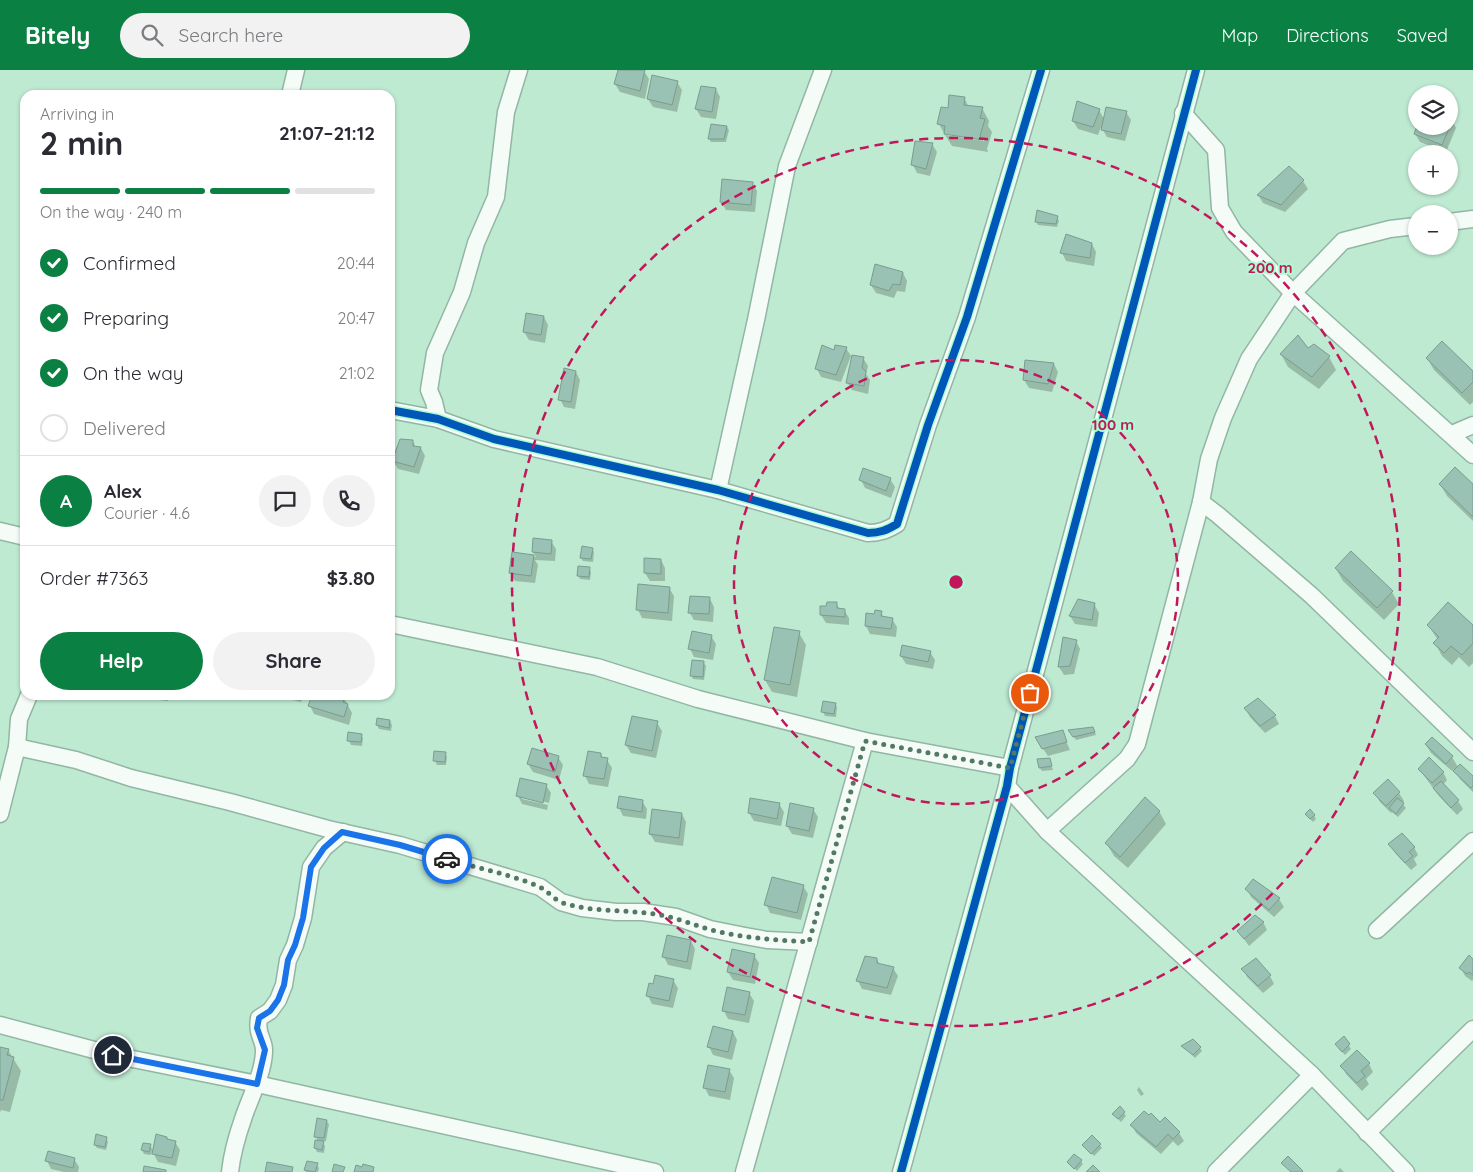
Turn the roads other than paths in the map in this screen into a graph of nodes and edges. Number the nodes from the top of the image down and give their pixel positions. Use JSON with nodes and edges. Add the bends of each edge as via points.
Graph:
{"nodes":[{"id":1,"x":296,"y":70,"type":"edge"},
{"id":2,"x":520,"y":70,"type":"edge"},
{"id":3,"x":823,"y":70,"type":"edge"},
{"id":4,"x":1040,"y":70,"type":"edge"},
{"id":5,"x":1196,"y":70,"type":"edge"},
{"id":6,"x":291,"y":90,"type":"edge"},
{"id":7,"x":1183,"y":113,"type":"junction"},
{"id":8,"x":1473,"y":219,"type":"edge"},
{"id":9,"x":1458,"y":221,"type":"edge"},
{"id":10,"x":1408,"y":227,"type":"edge"},
{"id":11,"x":1293,"y":293,"type":"junction"},
{"id":12,"x":395,"y":411,"type":"edge"},
{"id":13,"x":438,"y":419,"type":"junction"},
{"id":14,"x":1473,"y":425,"type":"edge"},
{"id":15,"x":1452,"y":434,"type":"junction"},
{"id":16,"x":1473,"y":454,"type":"edge"},
{"id":17,"x":718,"y":490,"type":"junction"},
{"id":18,"x":1201,"y":502,"type":"junction"},
{"id":19,"x":0,"y":531,"type":"edge"},
{"id":20,"x":20,"y":537,"type":"edge"},
{"id":21,"x":395,"y":625,"type":"edge"},
{"id":22,"x":27,"y":700,"type":"edge"},
{"id":23,"x":865,"y":741,"type":"junction"},
{"id":24,"x":17,"y":746,"type":"junction"},
{"id":25,"x":1473,"y":752,"type":"edge"},
{"id":26,"x":1010,"y":768,"type":"junction"},
{"id":27,"x":1007,"y":786,"type":"junction"},
{"id":28,"x":0,"y":814,"type":"edge"},
{"id":29,"x":1047,"y":831,"type":"junction"},
{"id":30,"x":342,"y":832,"type":"junction"},
{"id":31,"x":1473,"y":841,"type":"edge"},
{"id":32,"x":1377,"y":930,"type":"dead end"},
{"id":33,"x":809,"y":942,"type":"junction"},
{"id":34,"x":0,"y":1025,"type":"edge"},
{"id":35,"x":1473,"y":1030,"type":"edge"},
{"id":36,"x":1312,"y":1075,"type":"junction"},
{"id":37,"x":257,"y":1084,"type":"junction"},
{"id":38,"x":1367,"y":1133,"type":"junction"},
{"id":39,"x":230,"y":1172,"type":"edge"},
{"id":40,"x":655,"y":1172,"type":"edge"},
{"id":41,"x":744,"y":1172,"type":"edge"},
{"id":42,"x":901,"y":1172,"type":"edge"},
{"id":43,"x":1216,"y":1172,"type":"edge"},
{"id":44,"x":1406,"y":1172,"type":"edge"}],
"edges":[{"from":1,"to":6,"type":"street"},
{"from":2,"to":13,"type":"street","via":[[506,112],[496,197],[476,243],[462,292],[435,353],[429,390]]},
{"from":3,"to":17,"type":"street","via":[[787,166]]},
{"from":4,"to":17,"type":"street","via":[[968,317],[928,425],[897,524],[880,533],[868,533]]},
{"from":5,"to":7,"type":"street"},
{"from":7,"to":11,"type":"street","via":[[1216,150],[1220,208],[1234,232]]},
{"from":7,"to":26,"type":"street"},
{"from":8,"to":9,"type":"street"},
{"from":10,"to":11,"type":"street","via":[[1343,241]]},
{"from":11,"to":15,"type":"street"},
{"from":11,"to":18,"type":"street","via":[[1249,359],[1223,418],[1209,459]]},
{"from":12,"to":13,"type":"street"},
{"from":13,"to":17,"type":"street","via":[[494,439]]},
{"from":14,"to":15,"type":"street"},
{"from":15,"to":16,"type":"street"},
{"from":18,"to":25,"type":"street","via":[[1312,596]]},
{"from":18,"to":29,"type":"street","via":[[1138,744],[1127,760]]},
{"from":19,"to":20,"type":"street"},
{"from":21,"to":23,"type":"street","via":[[597,667],[698,699]]},
{"from":22,"to":24,"type":"street","via":[[20,719]]},
{"from":23,"to":26,"type":"street"},
{"from":23,"to":33,"type":"street"},
{"from":24,"to":28,"type":"street"},
{"from":24,"to":30,"type":"street"},
{"from":26,"to":27,"type":"street"},
{"from":27,"to":29,"type":"street"},
{"from":27,"to":42,"type":"street"},
{"from":29,"to":36,"type":"street"},
{"from":30,"to":33,"type":"street","via":[[400,845],[512,878],[540,887],[561,902],[582,908],[643,912],[767,940]]},
{"from":30,"to":37,"type":"street","via":[[324,848],[311,867],[303,918],[288,960],[284,985],[270,1011],[259,1018],[257,1028],[265,1050]]},
{"from":31,"to":32,"type":"street"},
{"from":33,"to":41,"type":"street"},
{"from":34,"to":37,"type":"street","via":[[113,1055]]},
{"from":35,"to":38,"type":"street"},
{"from":36,"to":38,"type":"street"},
{"from":36,"to":43,"type":"street"},
{"from":37,"to":39,"type":"street","via":[[243,1119]]},
{"from":37,"to":40,"type":"street"},
{"from":38,"to":44,"type":"street"}]}
